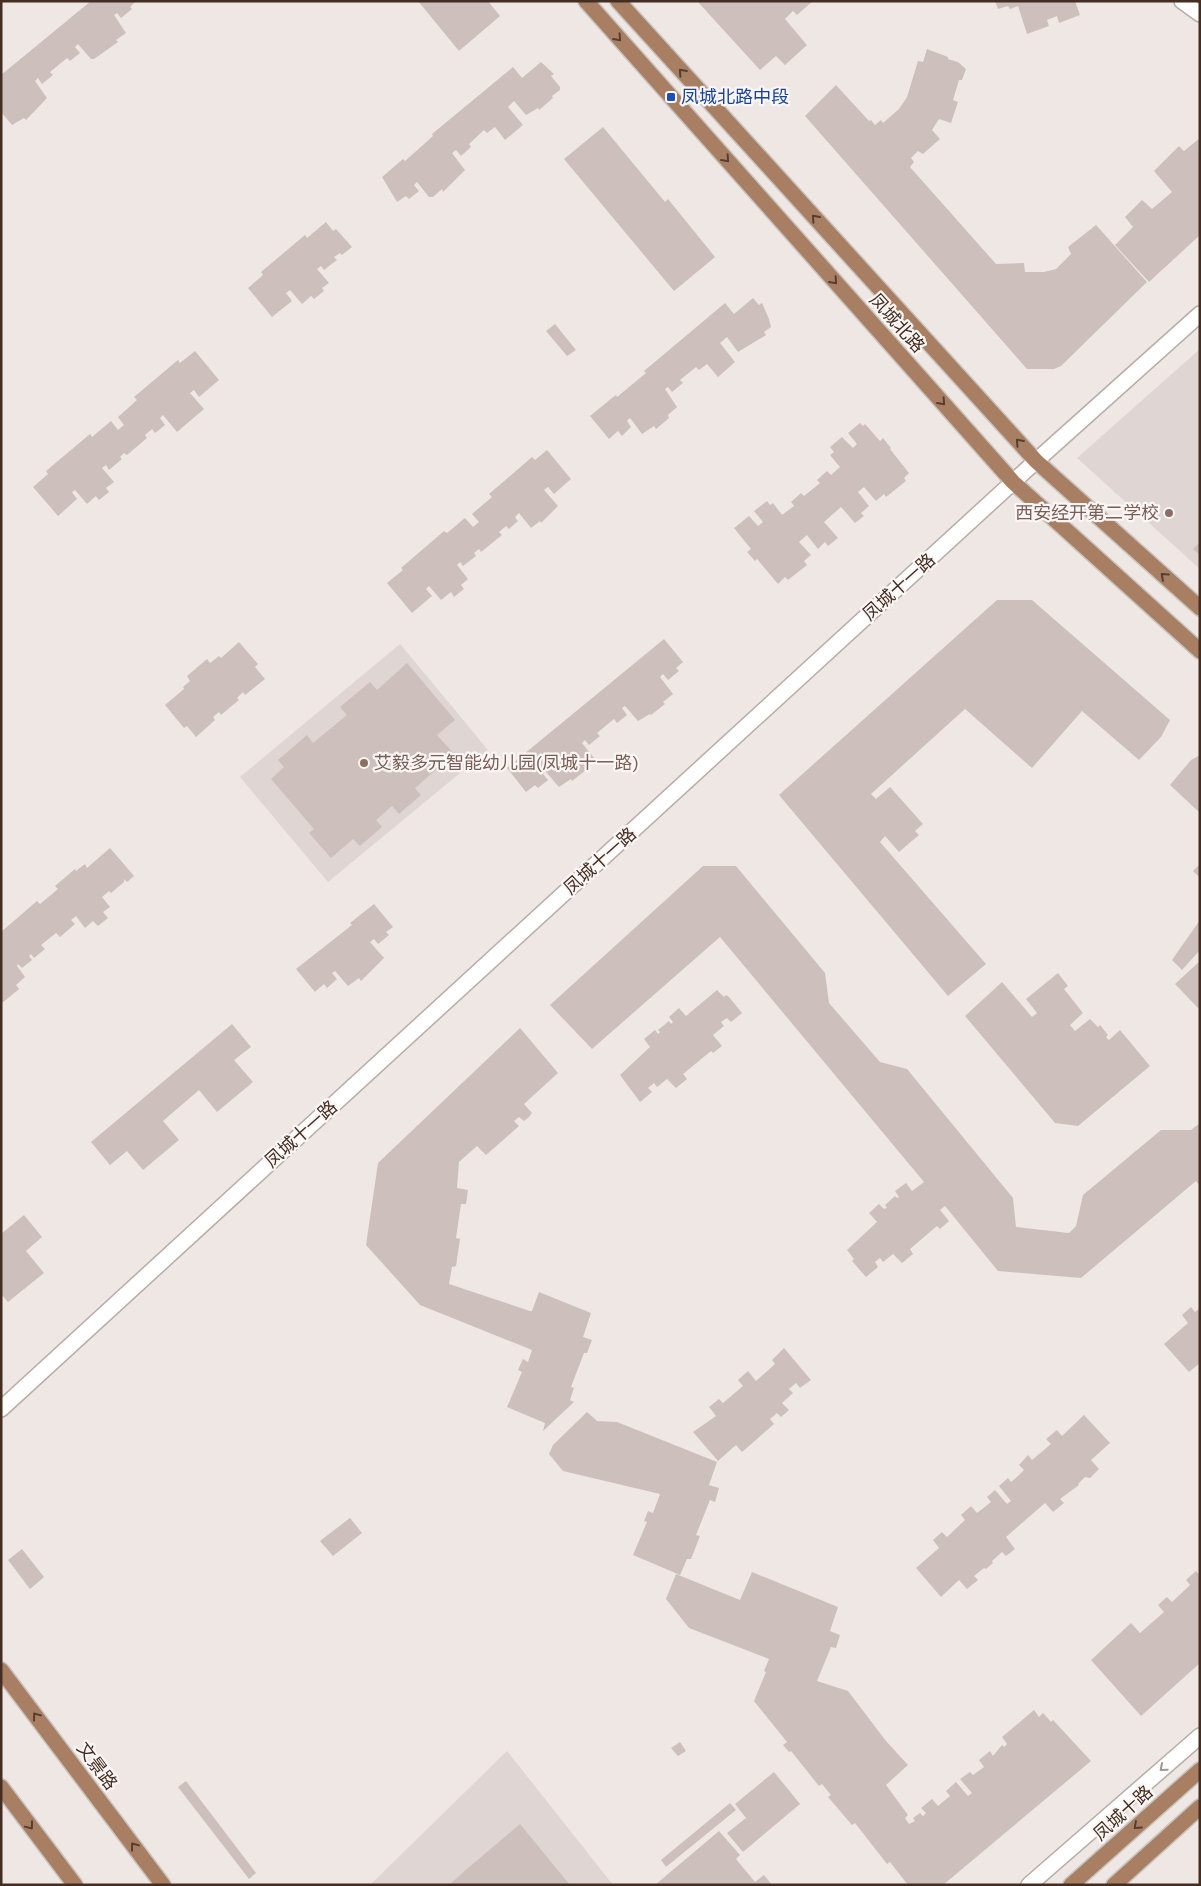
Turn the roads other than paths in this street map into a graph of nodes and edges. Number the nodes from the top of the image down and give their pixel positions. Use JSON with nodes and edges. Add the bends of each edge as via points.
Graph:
{"nodes":[{"id":1,"x":586,"y":1,"type":"edge"},
{"id":2,"x":618,"y":1,"type":"edge"},
{"id":3,"x":1182,"y":1,"type":"edge"},
{"id":4,"x":1200,"y":14,"type":"edge"},
{"id":5,"x":1200,"y":314,"type":"edge"},
{"id":6,"x":1036,"y":461,"type":"junction"},
{"id":7,"x":1013,"y":482,"type":"junction"},
{"id":8,"x":1200,"y":608,"type":"edge"},
{"id":9,"x":1200,"y":651,"type":"edge"},
{"id":10,"x":1,"y":1409,"type":"edge"},
{"id":11,"x":1,"y":1670,"type":"edge"},
{"id":12,"x":1200,"y":1736,"type":"edge"},
{"id":13,"x":1200,"y":1770,"type":"edge"},
{"id":14,"x":1,"y":1787,"type":"edge"},
{"id":15,"x":1200,"y":1807,"type":"edge"},
{"id":16,"x":75,"y":1885,"type":"edge"},
{"id":17,"x":163,"y":1885,"type":"edge"},
{"id":18,"x":1029,"y":1885,"type":"edge"},
{"id":19,"x":1071,"y":1885,"type":"edge"},
{"id":20,"x":1114,"y":1885,"type":"edge"}],
"edges":[{"from":1,"to":7,"type":"main road","name":"凤城北路","one_way":true},
{"from":6,"to":2,"type":"main road","name":"凤城北路","one_way":true},
{"from":3,"to":4,"type":"street"},
{"from":5,"to":6,"type":"street","name":"凤城十一路"},
{"from":6,"to":7,"type":"street","name":"凤城十一路"},
{"from":8,"to":6,"type":"main road","name":"凤城北路","one_way":true},
{"from":7,"to":9,"type":"main road","name":"凤城北路"},
{"from":7,"to":10,"type":"street","name":"凤城十一路"},
{"from":17,"to":11,"type":"main road","name":"文景路","one_way":true},
{"from":12,"to":18,"type":"street","one_way":true},
{"from":13,"to":19,"type":"main road","name":"凤城十路","one_way":true},
{"from":14,"to":16,"type":"main road","one_way":true},
{"from":15,"to":20,"type":"main road"}]}
